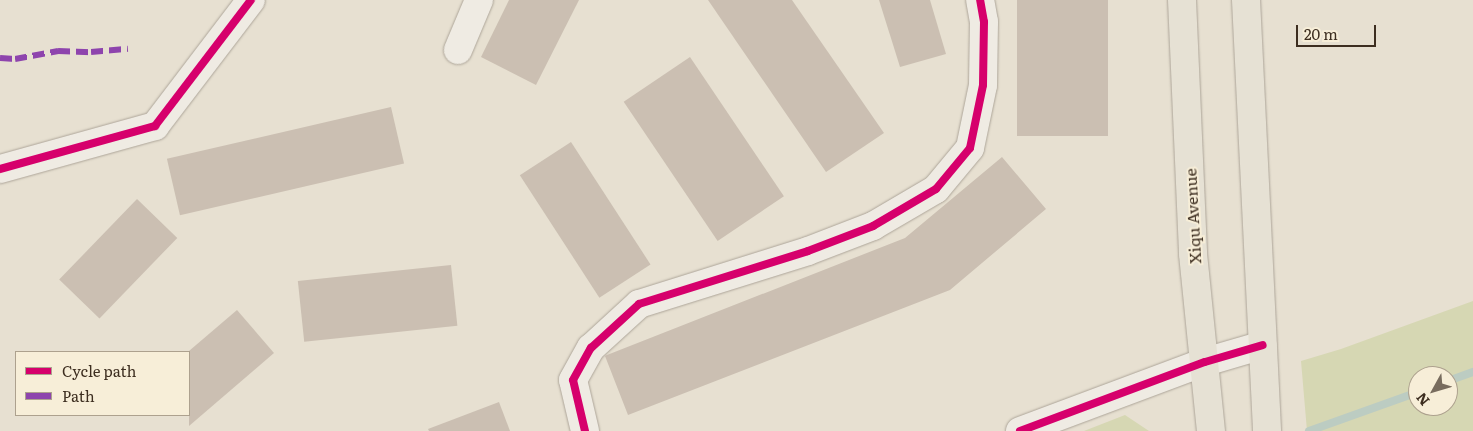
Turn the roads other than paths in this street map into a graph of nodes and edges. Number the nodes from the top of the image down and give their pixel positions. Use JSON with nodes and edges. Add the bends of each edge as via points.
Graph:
{"nodes":[{"id":1,"x":251,"y":0,"type":"edge"},
{"id":2,"x":479,"y":0,"type":"edge"},
{"id":3,"x":980,"y":0,"type":"edge"},
{"id":4,"x":1182,"y":0,"type":"edge"},
{"id":5,"x":1246,"y":0,"type":"edge"},
{"id":6,"x":458,"y":50,"type":"dead end"},
{"id":7,"x":0,"y":169,"type":"edge"},
{"id":8,"x":1263,"y":345,"type":"junction"},
{"id":9,"x":1205,"y":362,"type":"junction"},
{"id":10,"x":585,"y":431,"type":"edge"},
{"id":11,"x":1020,"y":431,"type":"edge"},
{"id":12,"x":1211,"y":431,"type":"edge"},
{"id":13,"x":1267,"y":431,"type":"edge"}],
"edges":[{"from":1,"to":7,"type":"street","via":[[155,126]]},
{"from":2,"to":6,"type":"street"},
{"from":3,"to":10,"type":"street","via":[[984,22],[983,85],[970,148],[936,189],[873,226],[808,251],[639,304],[590,348],[573,380]]},
{"from":4,"to":9,"type":"main road","name":"Xiqu Avenue","via":[[1193,254]]},
{"from":5,"to":8,"type":"main road"},
{"from":8,"to":9,"type":"street"},
{"from":8,"to":13,"type":"main road"},
{"from":9,"to":11,"type":"street"},
{"from":9,"to":12,"type":"main road","name":"Xiqu Avenue"}]}
